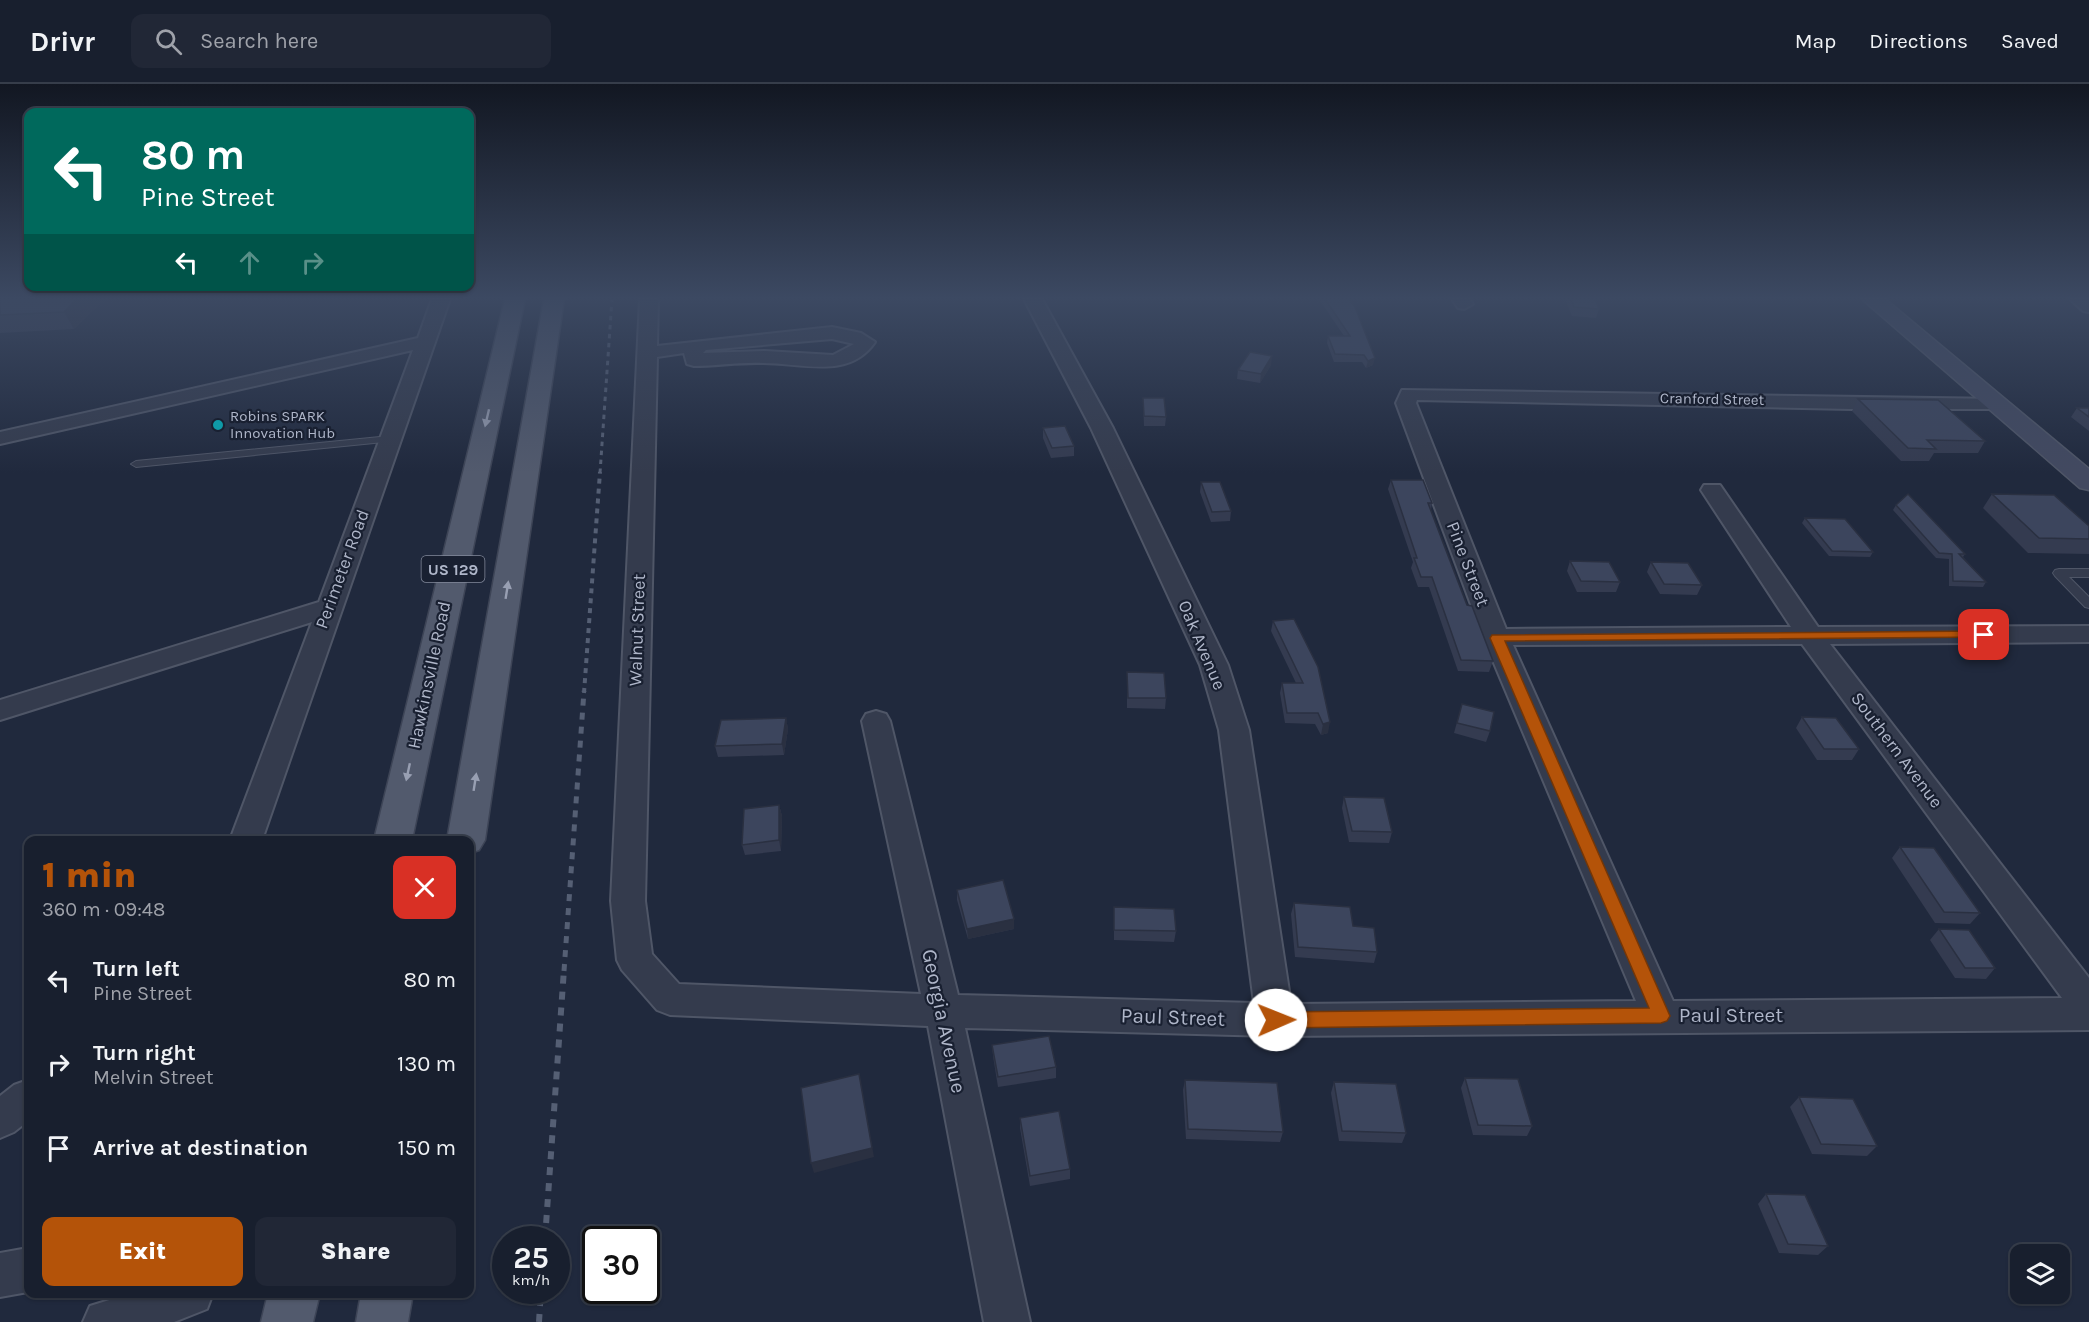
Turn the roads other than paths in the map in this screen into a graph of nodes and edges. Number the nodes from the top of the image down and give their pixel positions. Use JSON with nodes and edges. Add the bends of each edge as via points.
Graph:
{"nodes":[{"id":1,"x":359,"y":357,"type":"edge"},
{"id":2,"x":420,"y":357,"type":"edge"},
{"id":3,"x":501,"y":357,"type":"edge"},
{"id":4,"x":545,"y":357,"type":"edge"},
{"id":5,"x":646,"y":357,"type":"edge"},
{"id":6,"x":694,"y":357,"type":"edge"},
{"id":7,"x":848,"y":357,"type":"edge"},
{"id":8,"x":1064,"y":357,"type":"edge"},
{"id":9,"x":1940,"y":357,"type":"edge"},
{"id":10,"x":1430,"y":394,"type":"joint"},
{"id":11,"x":1995,"y":403,"type":"junction"},
{"id":12,"x":0,"y":438,"type":"edge"},
{"id":13,"x":390,"y":439,"type":"junction"},
{"id":14,"x":136,"y":464,"type":"dead end"},
{"id":15,"x":2089,"y":482,"type":"edge"},
{"id":16,"x":1712,"y":490,"type":"dead end"},
{"id":17,"x":2089,"y":573,"type":"edge"},
{"id":18,"x":2089,"y":603,"type":"edge"},
{"id":19,"x":328,"y":608,"type":"junction"},
{"id":20,"x":2089,"y":634,"type":"edge"},
{"id":21,"x":1811,"y":637,"type":"junction"},
{"id":22,"x":1496,"y":638,"type":"junction"},
{"id":23,"x":0,"y":710,"type":"edge"},
{"id":24,"x":876,"y":721,"type":"dead end"},
{"id":25,"x":247,"y":836,"type":"edge"},
{"id":26,"x":394,"y":836,"type":"edge"},
{"id":27,"x":467,"y":836,"type":"edge"},
{"id":28,"x":635,"y":960,"type":"joint"},
{"id":29,"x":2089,"y":1006,"type":"edge"},
{"id":30,"x":943,"y":1011,"type":"junction"},
{"id":31,"x":2089,"y":1014,"type":"edge"},
{"id":32,"x":1661,"y":1016,"type":"junction"},
{"id":33,"x":1276,"y":1020,"type":"junction"},
{"id":34,"x":24,"y":1101,"type":"edge"},
{"id":35,"x":0,"y":1119,"type":"edge"},
{"id":36,"x":24,"y":1271,"type":"edge"},
{"id":37,"x":0,"y":1275,"type":"edge"},
{"id":38,"x":178,"y":1298,"type":"edge"},
{"id":39,"x":293,"y":1298,"type":"edge"},
{"id":40,"x":386,"y":1298,"type":"edge"},
{"id":41,"x":106,"y":1322,"type":"edge"},
{"id":42,"x":287,"y":1322,"type":"edge"},
{"id":43,"x":382,"y":1322,"type":"edge"},
{"id":44,"x":1007,"y":1322,"type":"edge"}],
"edges":[{"from":1,"to":12,"type":"street"},
{"from":2,"to":13,"type":"street","name":"Perimeter Road"},
{"from":3,"to":26,"type":"main road","name":"Hawkinsville Road","number":"US 129","one_way":true},
{"from":27,"to":4,"type":"main road","number":"US 129","one_way":true},
{"from":5,"to":28,"type":"street","name":"Walnut Street","via":[[628,901]]},
{"from":6,"to":7,"type":"street","via":[[694,360],[765,357],[823,362]]},
{"from":8,"to":33,"type":"street","name":"Oak Avenue","via":[[1102,428],[1214,665],[1234,730],[1262,947]]},
{"from":9,"to":11,"type":"main road"},
{"from":10,"to":11,"type":"street","name":"Cranford Street"},
{"from":10,"to":22,"type":"street","name":"Pine Street","via":[[1409,394],[1406,403]]},
{"from":11,"to":15,"type":"main road"},
{"from":13,"to":14,"type":"lane"},
{"from":13,"to":19,"type":"street","name":"Perimeter Road"},
{"from":16,"to":21,"type":"street","name":"Southern Avenue"},
{"from":17,"to":18,"type":"lane","via":[[2059,573]]},
{"from":19,"to":23,"type":"street"},
{"from":19,"to":25,"type":"street","name":"Perimeter Road"},
{"from":20,"to":21,"type":"street"},
{"from":21,"to":22,"type":"street"},
{"from":21,"to":29,"type":"street","name":"Southern Avenue"},
{"from":22,"to":32,"type":"street","name":"Pine Street"},
{"from":24,"to":30,"type":"street","name":"Georgia Avenue"},
{"from":28,"to":30,"type":"street","name":"Paul Street","via":[[670,999]]},
{"from":30,"to":33,"type":"street","name":"Paul Street"},
{"from":30,"to":44,"type":"street","name":"Georgia Avenue"},
{"from":31,"to":32,"type":"street","name":"Paul Street"},
{"from":32,"to":33,"type":"street","name":"Paul Street"},
{"from":34,"to":35,"type":"street"},
{"from":36,"to":37,"type":"street"},
{"from":38,"to":41,"type":"street"},
{"from":39,"to":42,"type":"main road"},
{"from":40,"to":43,"type":"main road"}]}
